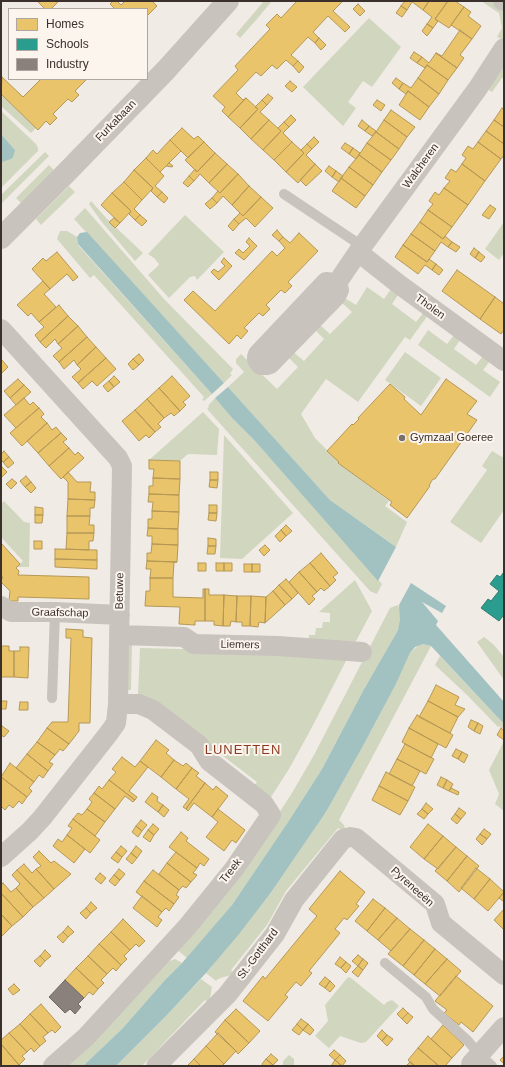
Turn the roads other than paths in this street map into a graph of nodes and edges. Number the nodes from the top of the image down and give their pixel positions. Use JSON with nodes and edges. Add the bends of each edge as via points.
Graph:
{"nodes":[{"id":1,"x":228,"y":1,"type":"edge"},
{"id":2,"x":504,"y":48,"type":"edge"},
{"id":3,"x":284,"y":194,"type":"dead end"},
{"id":4,"x":1,"y":238,"type":"edge"},
{"id":5,"x":360,"y":249,"type":"junction"},
{"id":6,"x":337,"y":283,"type":"dead end"},
{"id":7,"x":1,"y":329,"type":"edge"},
{"id":8,"x":504,"y":361,"type":"edge"},
{"id":9,"x":1,"y":606,"type":"edge"},
{"id":10,"x":55,"y":612,"type":"junction"},
{"id":11,"x":120,"y":615,"type":"junction"},
{"id":12,"x":120,"y":635,"type":"junction"},
{"id":13,"x":362,"y":652,"type":"dead end"},
{"id":14,"x":52,"y":698,"type":"dead end"},
{"id":15,"x":118,"y":704,"type":"junction"},
{"id":16,"x":350,"y":837,"type":"joint"},
{"id":17,"x":1,"y":856,"type":"edge"},
{"id":18,"x":385,"y":963,"type":"dead end"},
{"id":19,"x":504,"y":975,"type":"edge"},
{"id":20,"x":504,"y":1027,"type":"edge"},
{"id":21,"x":481,"y":1062,"type":"edge"},
{"id":22,"x":54,"y":1066,"type":"edge"},
{"id":23,"x":156,"y":1066,"type":"edge"}],
"edges":[{"from":1,"to":4,"type":"street","name":"Furkabaan","via":[[166,70]]},
{"from":2,"to":5,"type":"street","name":"Walcheren","via":[[478,88]]},
{"from":3,"to":5,"type":"lane","name":"Tholen"},
{"from":5,"to":6,"type":"street","name":"Walcheren"},
{"from":5,"to":8,"type":"street","name":"Tholen","via":[[400,285]]},
{"from":7,"to":11,"type":"street","name":"Betuwe","via":[[118,458],[122,466]]},
{"from":9,"to":10,"type":"street","name":"Graafschap","via":[[11,612]]},
{"from":10,"to":11,"type":"street","name":"Graafschap"},
{"from":10,"to":14,"type":"lane"},
{"from":11,"to":12,"type":"street","name":"Betuwe"},
{"from":12,"to":13,"type":"street","name":"Liemers","via":[[184,638],[194,644]]},
{"from":12,"to":15,"type":"street","name":"Betuwe"},
{"from":15,"to":17,"type":"street","name":"Betuwe","via":[[116,723],[110,733],[42,818]]},
{"from":15,"to":22,"type":"street","name":"Treek","via":[[139,704],[153,710],[199,745],[209,760],[264,804],[271,816],[234,869],[187,927],[86,1037]]},
{"from":16,"to":19,"type":"street","name":"Pyreneeën","via":[[356,838],[435,904],[441,923]]},
{"from":16,"to":23,"type":"street","name":"St.-Gotthard","via":[[343,839],[294,900],[275,934],[227,995]]},
{"from":18,"to":21,"type":"lane","via":[[426,997],[433,1009],[468,1041]]},
{"from":20,"to":21,"type":"street"}]}
